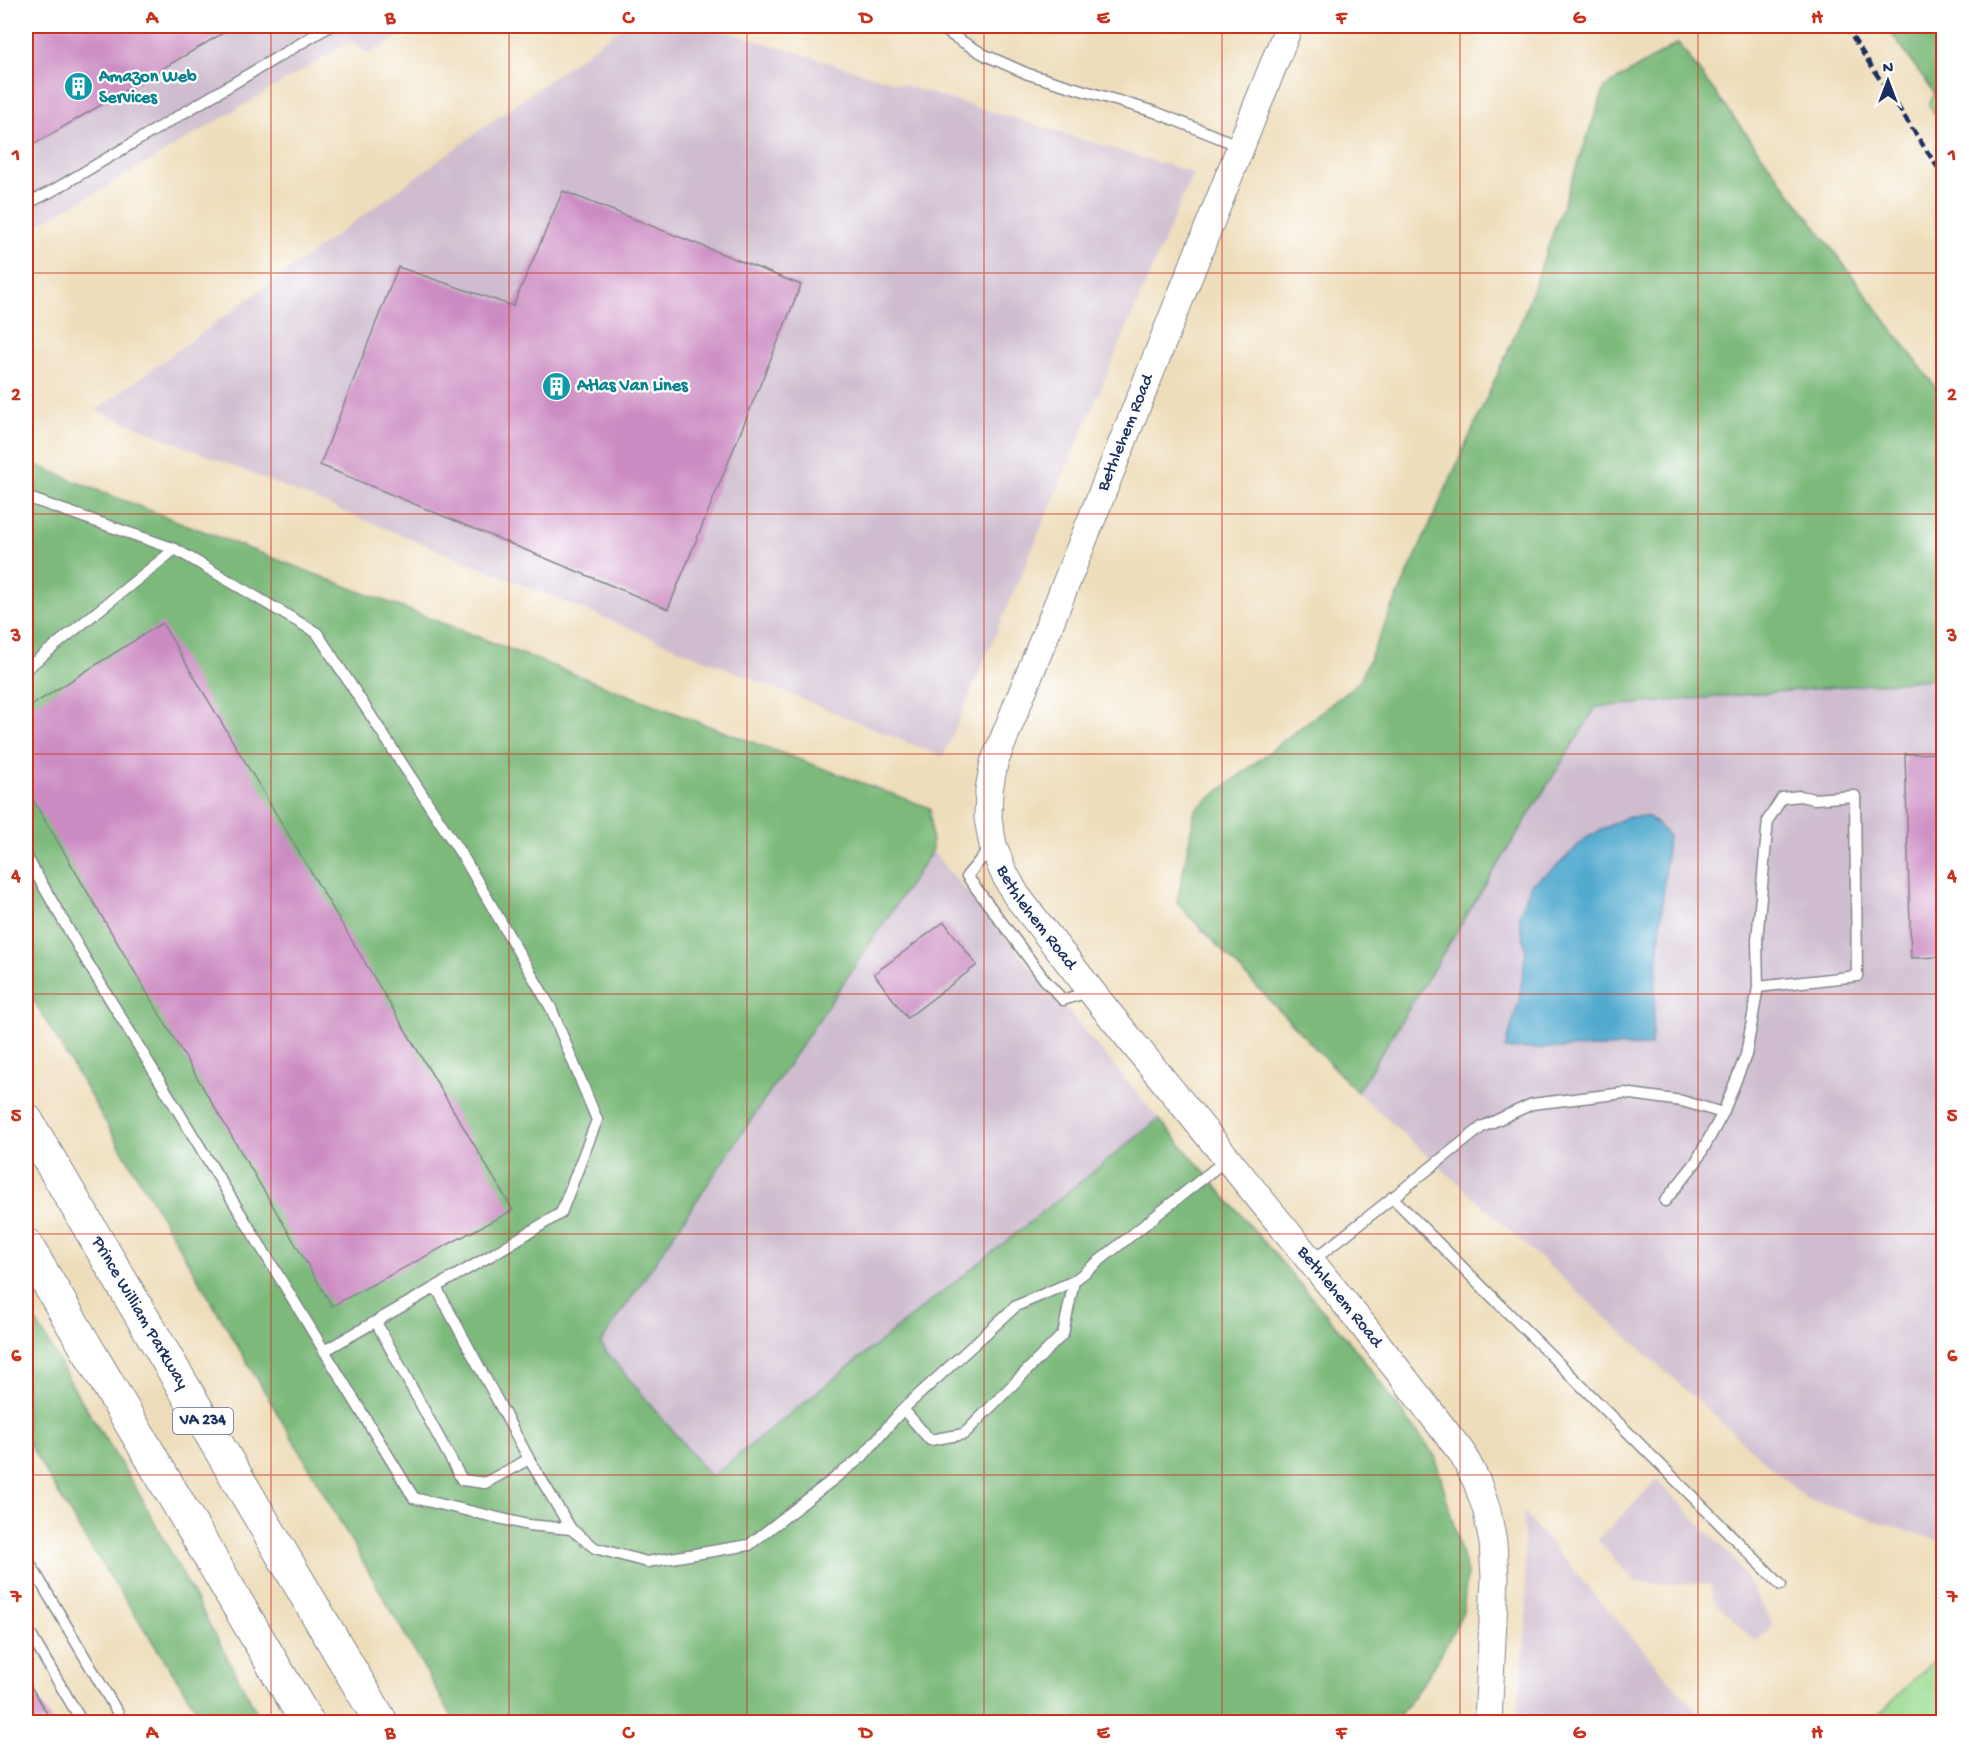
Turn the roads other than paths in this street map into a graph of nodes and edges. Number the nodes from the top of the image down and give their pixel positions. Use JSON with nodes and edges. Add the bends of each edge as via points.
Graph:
{"nodes":[{"id":1,"x":330,"y":26,"type":"edge"},
{"id":2,"x":939,"y":26,"type":"edge"},
{"id":3,"x":1289,"y":26,"type":"edge"},
{"id":4,"x":1240,"y":147,"type":"junction"},
{"id":5,"x":26,"y":204,"type":"edge"},
{"id":6,"x":26,"y":497,"type":"edge"},
{"id":7,"x":175,"y":549,"type":"junction"},
{"id":8,"x":26,"y":669,"type":"edge"},
{"id":9,"x":993,"y":845,"type":"junction"},
{"id":10,"x":26,"y":856,"type":"edge"},
{"id":11,"x":1758,"y":987,"type":"junction"},
{"id":12,"x":1092,"y":991,"type":"junction"},
{"id":13,"x":1723,"y":1113,"type":"junction"},
{"id":14,"x":26,"y":1120,"type":"edge"},
{"id":15,"x":1227,"y":1158,"type":"junction"},
{"id":16,"x":1392,"y":1197,"type":"junction"},
{"id":17,"x":1665,"y":1201,"type":"dead end"},
{"id":18,"x":26,"y":1245,"type":"edge"},
{"id":19,"x":1311,"y":1262,"type":"junction"},
{"id":20,"x":1074,"y":1281,"type":"junction"},
{"id":21,"x":436,"y":1287,"type":"junction"},
{"id":22,"x":376,"y":1322,"type":"junction"},
{"id":23,"x":324,"y":1351,"type":"junction"},
{"id":24,"x":903,"y":1409,"type":"junction"},
{"id":25,"x":529,"y":1459,"type":"junction"},
{"id":26,"x":571,"y":1529,"type":"junction"},
{"id":27,"x":26,"y":1557,"type":"edge"},
{"id":28,"x":1781,"y":1585,"type":"dead end"},
{"id":29,"x":26,"y":1627,"type":"edge"},
{"id":30,"x":82,"y":1722,"type":"edge"},
{"id":31,"x":123,"y":1722,"type":"edge"},
{"id":32,"x":307,"y":1722,"type":"edge"},
{"id":33,"x":381,"y":1722,"type":"edge"},
{"id":34,"x":1488,"y":1722,"type":"edge"}],
"edges":[{"from":1,"to":5,"type":"lane"},
{"from":2,"to":4,"type":"lane","via":[[985,55],[1028,74],[1155,112]]},
{"from":3,"to":4,"type":"street","name":"Bethlehem Road"},
{"from":4,"to":9,"type":"street","name":"Bethlehem Road","via":[[994,763],[988,799]]},
{"from":6,"to":7,"type":"lane"},
{"from":7,"to":8,"type":"lane"},
{"from":7,"to":21,"type":"lane","via":[[317,633],[500,919],[551,1008],[597,1120],[561,1213]]},
{"from":9,"to":12,"type":"street","name":"Bethlehem Road","via":[[1016,895]]},
{"from":9,"to":12,"type":"lane","via":[[967,876],[1063,1000]]},
{"from":10,"to":23,"type":"lane"},
{"from":11,"to":11,"type":"lane","via":[[1857,976],[1855,796],[1782,798],[1768,820],[1757,939]]},
{"from":11,"to":13,"type":"lane","via":[[1746,1055]]},
{"from":12,"to":15,"type":"street","name":"Bethlehem Road"},
{"from":13,"to":16,"type":"lane","via":[[1682,1101],[1624,1093],[1532,1104],[1482,1127]]},
{"from":13,"to":17,"type":"lane","via":[[1696,1162]]},
{"from":14,"to":33,"type":"highway","name":"Prince William Parkway","number":"VA 234"},
{"from":15,"to":19,"type":"street","name":"Bethlehem Road"},
{"from":15,"to":20,"type":"lane"},
{"from":16,"to":19,"type":"lane"},
{"from":16,"to":28,"type":"lane"},
{"from":18,"to":32,"type":"highway"},
{"from":19,"to":34,"type":"street","name":"Bethlehem Road","via":[[1462,1453],[1477,1482],[1493,1542],[1495,1578]]},
{"from":20,"to":24,"type":"lane","via":[[1016,1306]]},
{"from":20,"to":24,"type":"lane","via":[[1063,1334],[964,1434],[930,1440]]},
{"from":21,"to":22,"type":"lane"},
{"from":21,"to":25,"type":"lane"},
{"from":22,"to":23,"type":"lane"},
{"from":22,"to":25,"type":"lane","via":[[462,1480],[485,1483]]},
{"from":23,"to":26,"type":"lane","via":[[414,1498],[528,1525]]},
{"from":24,"to":26,"type":"lane","via":[[862,1457],[749,1545],[647,1562],[595,1548]]},
{"from":25,"to":26,"type":"lane"},
{"from":27,"to":31,"type":"lane"},
{"from":29,"to":30,"type":"lane"}]}
